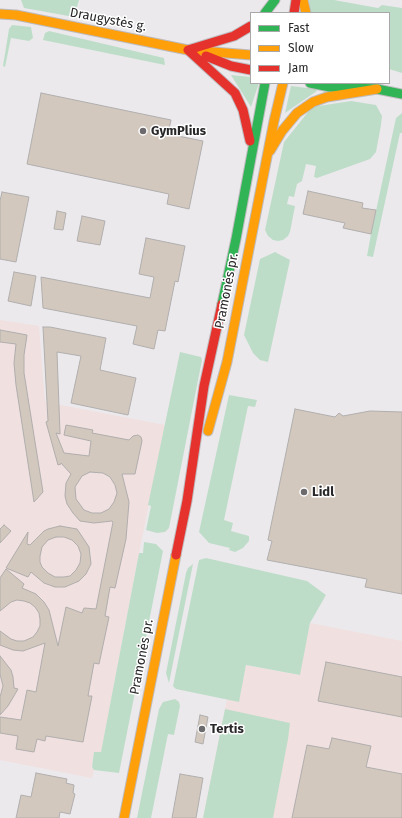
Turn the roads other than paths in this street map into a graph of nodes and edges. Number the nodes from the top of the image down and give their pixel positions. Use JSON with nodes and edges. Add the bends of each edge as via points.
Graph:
{"nodes":[{"id":1,"x":275,"y":0,"type":"edge"},
{"id":2,"x":296,"y":0,"type":"edge"},
{"id":3,"x":303,"y":0,"type":"edge"},
{"id":4,"x":266,"y":12,"type":"edge"},
{"id":5,"x":294,"y":12,"type":"edge"},
{"id":6,"x":306,"y":12,"type":"edge"},
{"id":7,"x":0,"y":14,"type":"edge"},
{"id":8,"x":250,"y":27,"type":"edge"},
{"id":9,"x":188,"y":50,"type":"junction"},
{"id":10,"x":250,"y":55,"type":"edge"},
{"id":11,"x":250,"y":70,"type":"edge"},
{"id":12,"x":265,"y":84,"type":"edge"},
{"id":13,"x":283,"y":84,"type":"edge"},
{"id":14,"x":315,"y":84,"type":"edge"},
{"id":15,"x":364,"y":84,"type":"edge"},
{"id":16,"x":369,"y":84,"type":"edge"},
{"id":17,"x":376,"y":89,"type":"junction"},
{"id":18,"x":402,"y":94,"type":"edge"},
{"id":19,"x":252,"y":150,"type":"junction"},
{"id":20,"x":267,"y":157,"type":"junction"},
{"id":21,"x":187,"y":501,"type":"junction"},
{"id":22,"x":124,"y":818,"type":"edge"}],
"edges":[{"from":1,"to":4,"type":"main road"},
{"from":2,"to":5,"type":"main road"},
{"from":3,"to":6,"type":"main road"},
{"from":7,"to":9,"type":"main road","name":"Draugystės g.","via":[[16,15]]},
{"from":8,"to":9,"type":"main road","via":[[234,36]]},
{"from":9,"to":10,"type":"main road","name":"Draugystės g."},
{"from":9,"to":11,"type":"main road","name":"Draugystės g.","via":[[230,66]]},
{"from":9,"to":19,"type":"main road","via":[[235,93],[243,110]]},
{"from":12,"to":19,"type":"main road","name":"Pramonės pr."},
{"from":13,"to":20,"type":"main road","name":"Pramonės pr."},
{"from":14,"to":17,"type":"main road"},
{"from":15,"to":17,"type":"main road"},
{"from":16,"to":17,"type":"main road"},
{"from":17,"to":18,"type":"main road"},
{"from":17,"to":20,"type":"main road","via":[[312,102],[297,113],[282,131]]},
{"from":19,"to":21,"type":"main road","name":"Pramonės pr.","via":[[236,239],[204,386]]},
{"from":20,"to":21,"type":"main road","name":"Pramonės pr.","via":[[227,362]]},
{"from":21,"to":22,"type":"main road","name":"Pramonės pr."}]}
